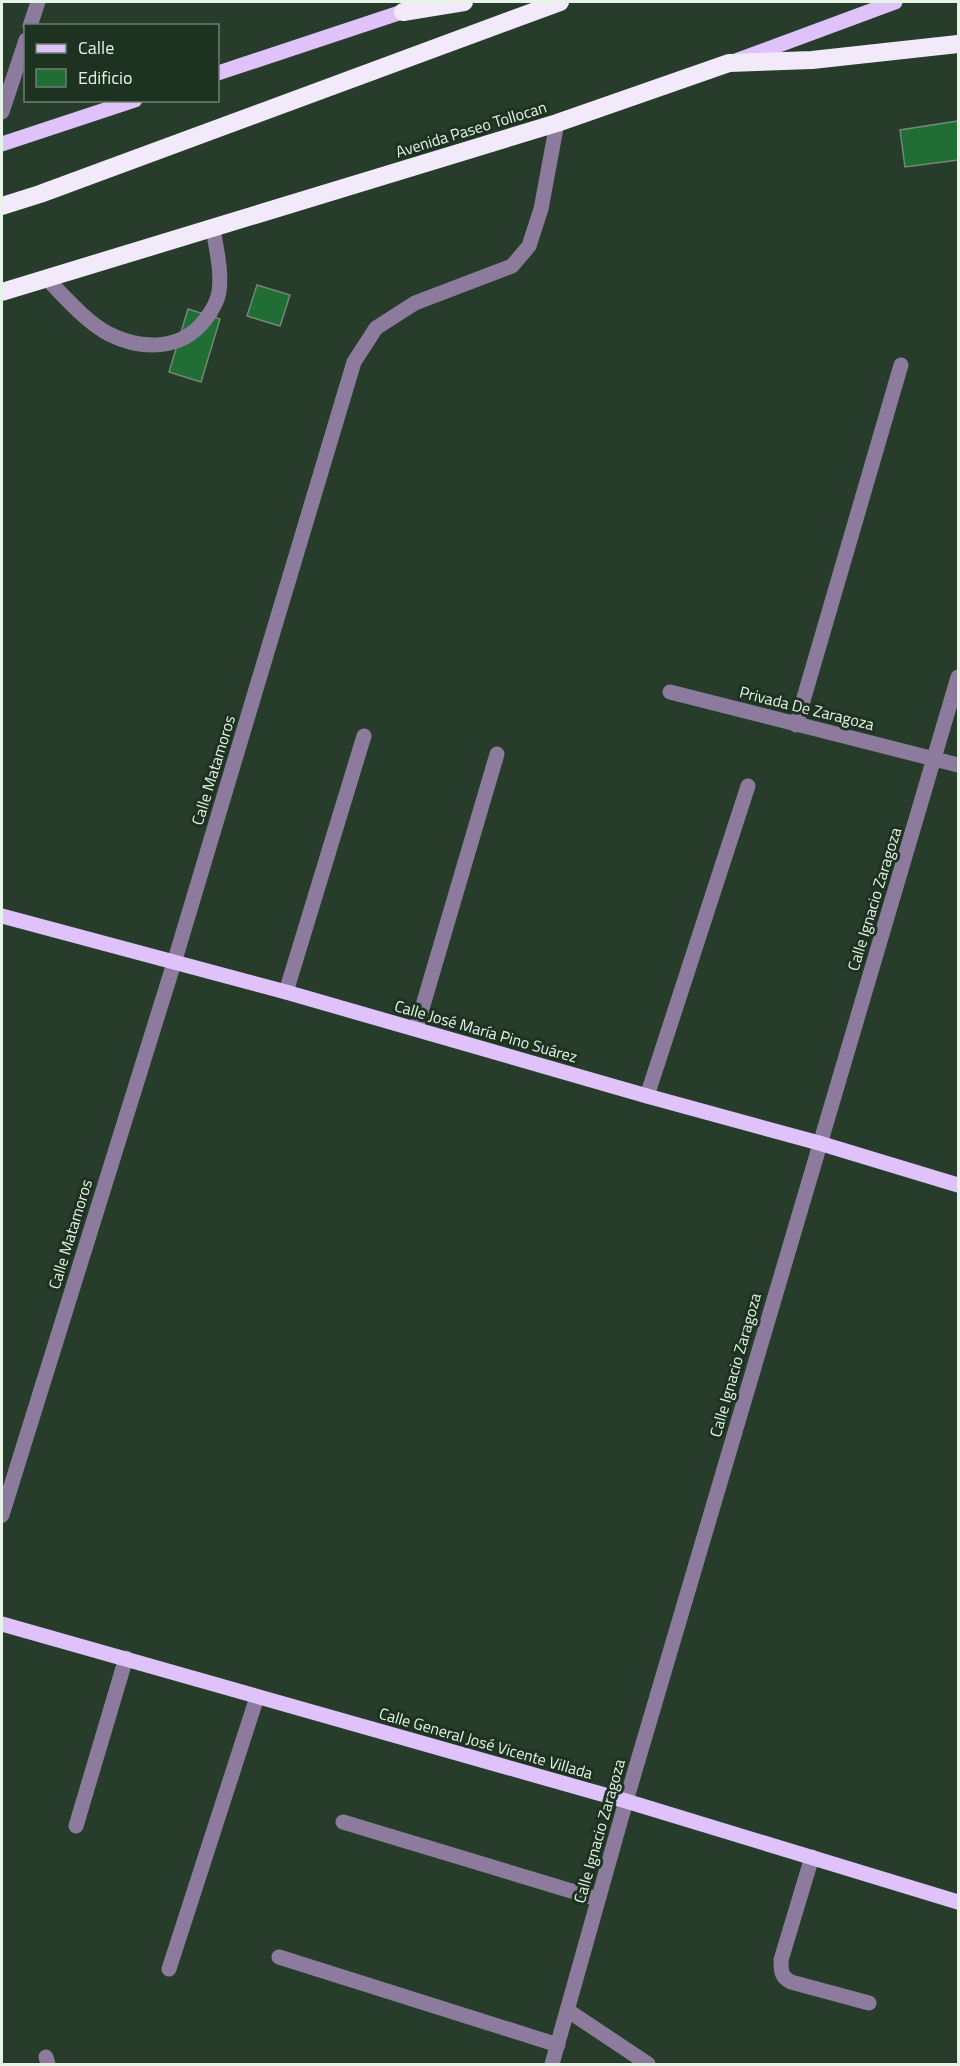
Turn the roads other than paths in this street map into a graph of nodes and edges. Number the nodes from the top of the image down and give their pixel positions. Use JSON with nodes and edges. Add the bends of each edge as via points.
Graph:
{"nodes":[{"id":1,"x":38,"y":2,"type":"edge"},
{"id":2,"x":429,"y":2,"type":"edge"},
{"id":3,"x":464,"y":2,"type":"edge"},
{"id":4,"x":560,"y":2,"type":"edge"},
{"id":5,"x":894,"y":2,"type":"edge"},
{"id":6,"x":403,"y":12,"type":"junction"},
{"id":7,"x":31,"y":24,"type":"edge"},
{"id":8,"x":24,"y":46,"type":"edge"},
{"id":9,"x":958,"y":48,"type":"edge"},
{"id":10,"x":729,"y":63,"type":"junction"},
{"id":11,"x":219,"y":73,"type":"edge"},
{"id":12,"x":129,"y":102,"type":"edge"},
{"id":13,"x":2,"y":112,"type":"edge"},
{"id":14,"x":556,"y":123,"type":"junction"},
{"id":15,"x":2,"y":144,"type":"edge"},
{"id":16,"x":2,"y":206,"type":"edge"},
{"id":17,"x":213,"y":228,"type":"junction"},
{"id":18,"x":47,"y":279,"type":"junction"},
{"id":19,"x":2,"y":292,"type":"edge"},
{"id":20,"x":901,"y":365,"type":"dead end"},
{"id":21,"x":958,"y":677,"type":"edge"},
{"id":22,"x":670,"y":692,"type":"dead end"},
{"id":23,"x":796,"y":725,"type":"junction"},
{"id":24,"x":364,"y":736,"type":"dead end"},
{"id":25,"x":496,"y":754,"type":"dead end"},
{"id":26,"x":935,"y":758,"type":"junction"},
{"id":27,"x":958,"y":765,"type":"edge"},
{"id":28,"x":748,"y":786,"type":"dead end"},
{"id":29,"x":2,"y":916,"type":"edge"},
{"id":30,"x":174,"y":963,"type":"junction"},
{"id":31,"x":286,"y":992,"type":"junction"},
{"id":32,"x":416,"y":1029,"type":"junction"},
{"id":33,"x":647,"y":1096,"type":"junction"},
{"id":34,"x":819,"y":1143,"type":"junction"},
{"id":35,"x":958,"y":1185,"type":"edge"},
{"id":36,"x":2,"y":1515,"type":"edge"},
{"id":37,"x":2,"y":1624,"type":"edge"},
{"id":38,"x":126,"y":1658,"type":"junction"},
{"id":39,"x":257,"y":1697,"type":"junction"},
{"id":40,"x":626,"y":1801,"type":"junction"},
{"id":41,"x":343,"y":1822,"type":"dead end"},
{"id":42,"x":76,"y":1826,"type":"dead end"},
{"id":43,"x":812,"y":1857,"type":"junction"},
{"id":44,"x":598,"y":1899,"type":"junction"},
{"id":45,"x":958,"y":1902,"type":"edge"},
{"id":46,"x":279,"y":1957,"type":"dead end"},
{"id":47,"x":169,"y":1969,"type":"dead end"},
{"id":48,"x":869,"y":2003,"type":"dead end"},
{"id":49,"x":567,"y":2010,"type":"junction"},
{"id":50,"x":558,"y":2045,"type":"junction"},
{"id":51,"x":552,"y":2064,"type":"edge"},
{"id":52,"x":648,"y":2064,"type":"edge"}],
"edges":[{"from":1,"to":7,"type":"street"},
{"from":2,"to":6,"type":"main road"},
{"from":3,"to":6,"type":"highway"},
{"from":4,"to":16,"type":"highway"},
{"from":5,"to":10,"type":"main road"},
{"from":6,"to":11,"type":"main road"},
{"from":8,"to":13,"type":"street"},
{"from":9,"to":10,"type":"highway","name":"Avenida Paseo Tollocan"},
{"from":10,"to":14,"type":"highway","name":"Avenida Paseo Tollocan"},
{"from":12,"to":15,"type":"main road"},
{"from":14,"to":17,"type":"highway","name":"Avenida Paseo Tollocan"},
{"from":14,"to":30,"type":"street","name":"Calle Matamoros","via":[[541,209],[529,246],[512,266],[415,303],[376,328],[354,362]]},
{"from":17,"to":18,"type":"highway","name":"Avenida Paseo Tollocan"},
{"from":17,"to":18,"type":"street","via":[[220,276],[214,309],[198,329],[173,344],[135,343],[108,333],[74,307]]},
{"from":18,"to":19,"type":"highway","name":"Avenida Paseo Tollocan"},
{"from":20,"to":23,"type":"street"},
{"from":21,"to":26,"type":"street","name":"Calle Ignacio Zaragoza"},
{"from":22,"to":23,"type":"street","name":"Privada De Zaragoza"},
{"from":23,"to":26,"type":"street","name":"Privada De Zaragoza"},
{"from":24,"to":31,"type":"street"},
{"from":25,"to":32,"type":"street"},
{"from":26,"to":27,"type":"street","name":"Privada De Zaragoza"},
{"from":26,"to":34,"type":"street","name":"Calle Ignacio Zaragoza"},
{"from":28,"to":33,"type":"street"},
{"from":29,"to":30,"type":"main road","name":"Calle José María Pino Suárez"},
{"from":30,"to":31,"type":"main road","name":"Calle José María Pino Suárez"},
{"from":30,"to":36,"type":"street","name":"Calle Matamoros"},
{"from":31,"to":32,"type":"main road","name":"Calle José María Pino Suárez"},
{"from":32,"to":33,"type":"main road","name":"Calle José María Pino Suárez"},
{"from":33,"to":34,"type":"main road","name":"Calle José María Pino Suárez"},
{"from":34,"to":35,"type":"main road","name":"Calle José María Pino Suárez"},
{"from":34,"to":40,"type":"street","name":"Calle Ignacio Zaragoza"},
{"from":37,"to":38,"type":"main road","name":"Calle General José Vicente Villada"},
{"from":38,"to":39,"type":"main road","name":"Calle General José Vicente Villada"},
{"from":38,"to":42,"type":"street"},
{"from":39,"to":40,"type":"main road","name":"Calle General José Vicente Villada"},
{"from":39,"to":47,"type":"street"},
{"from":40,"to":43,"type":"main road","name":"Calle General José Vicente Villada"},
{"from":40,"to":44,"type":"street","name":"Calle Ignacio Zaragoza"},
{"from":41,"to":44,"type":"street"},
{"from":43,"to":45,"type":"main road","name":"Calle General José Vicente Villada"},
{"from":43,"to":48,"type":"street","via":[[781,1971],[791,1982]]},
{"from":44,"to":49,"type":"street","name":"Calle Ignacio Zaragoza"},
{"from":46,"to":50,"type":"street"},
{"from":49,"to":50,"type":"street","name":"Calle Ignacio Zaragoza"},
{"from":49,"to":52,"type":"street"},
{"from":50,"to":51,"type":"street","name":"Calle Ignacio Zaragoza"}]}
